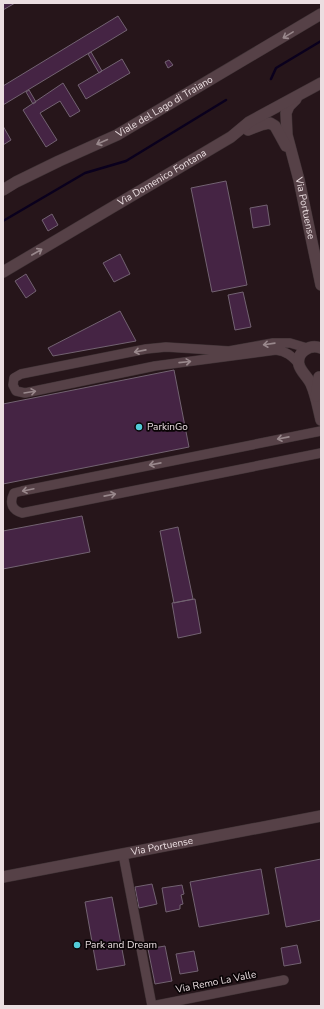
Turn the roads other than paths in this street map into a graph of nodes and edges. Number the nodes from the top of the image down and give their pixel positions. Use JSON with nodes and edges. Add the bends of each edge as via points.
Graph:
{"nodes":[{"id":1,"x":321,"y":14,"type":"edge"},
{"id":2,"x":321,"y":83,"type":"edge"},
{"id":3,"x":300,"y":96,"type":"junction"},
{"id":4,"x":231,"y":137,"type":"junction"},
{"id":5,"x":292,"y":156,"type":"junction"},
{"id":6,"x":3,"y":190,"type":"edge"},
{"id":7,"x":3,"y":272,"type":"edge"},
{"id":8,"x":321,"y":285,"type":"edge"},
{"id":9,"x":317,"y":346,"type":"edge"},
{"id":10,"x":301,"y":369,"type":"junction"},
{"id":11,"x":320,"y":376,"type":"edge"},
{"id":12,"x":316,"y":398,"type":"junction"},
{"id":13,"x":321,"y":420,"type":"edge"},
{"id":14,"x":321,"y":431,"type":"edge"},
{"id":15,"x":321,"y":453,"type":"edge"},
{"id":16,"x":321,"y":816,"type":"edge"},
{"id":17,"x":123,"y":854,"type":"junction"},
{"id":18,"x":3,"y":877,"type":"edge"},
{"id":19,"x":284,"y":980,"type":"dead end"},
{"id":20,"x":152,"y":1006,"type":"edge"}],
"edges":[{"from":1,"to":6,"type":"street","name":"Viale del Lago di Traiano","one_way":true,"via":[[117,135],[52,164]]},
{"from":2,"to":3,"type":"street","name":"Via Domenico Fontana"},
{"from":3,"to":4,"type":"street","name":"Via Domenico Fontana","via":[[249,122]]},
{"from":3,"to":5,"type":"street","name":"Via Portuense","via":[[289,106],[286,113],[287,135]]},
{"from":4,"to":5,"type":"street","name":"Via Portuense","via":[[270,124],[275,126]]},
{"from":7,"to":4,"type":"street","name":"Via Domenico Fontana","one_way":true},
{"from":5,"to":8,"type":"street","name":"Via Portuense"},
{"from":9,"to":10,"type":"street","via":[[300,355]]},
{"from":9,"to":10,"type":"street","one_way":true,"via":[[273,343],[229,351],[166,347],[146,349],[21,374],[14,378],[14,385],[16,391],[25,393],[155,366],[276,350],[283,350],[292,356]]},
{"from":10,"to":11,"type":"street","via":[[308,376]]},
{"from":10,"to":12,"type":"street","via":[[310,382]]},
{"from":11,"to":12,"type":"street"},
{"from":12,"to":13,"type":"street"},
{"from":14,"to":15,"type":"street","one_way":true,"via":[[22,491],[14,493],[11,499],[12,506],[22,513]]},
{"from":16,"to":17,"type":"street","name":"Via Portuense"},
{"from":17,"to":18,"type":"street","name":"Via Portuense"},
{"from":17,"to":20,"type":"street"},
{"from":19,"to":20,"type":"street","name":"Via Remo La Valle"}]}
